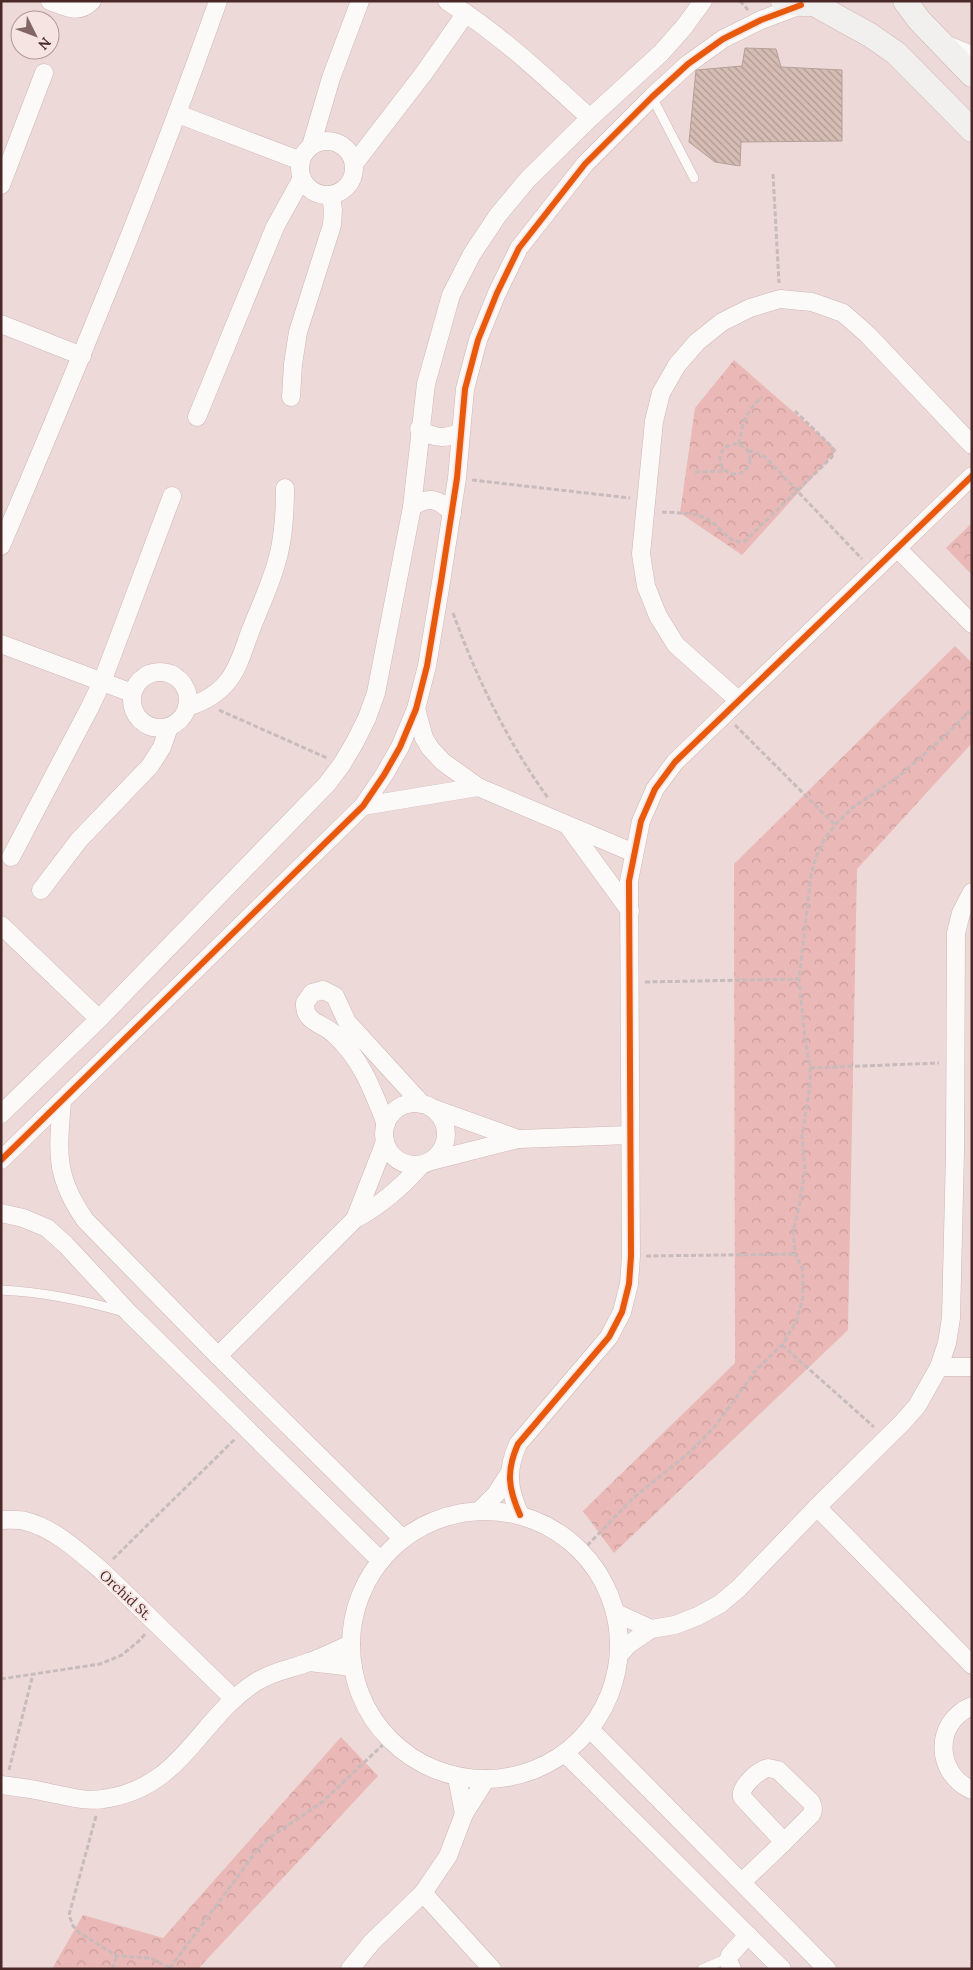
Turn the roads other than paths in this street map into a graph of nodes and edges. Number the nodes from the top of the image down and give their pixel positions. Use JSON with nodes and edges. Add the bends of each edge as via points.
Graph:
{"nodes":[{"id":1,"x":50,"y":1,"type":"edge"},
{"id":2,"x":92,"y":1,"type":"edge"},
{"id":3,"x":218,"y":1,"type":"edge"},
{"id":4,"x":360,"y":1,"type":"edge"},
{"id":5,"x":447,"y":1,"type":"edge"},
{"id":6,"x":703,"y":1,"type":"edge"},
{"id":7,"x":905,"y":1,"type":"edge"},
{"id":8,"x":806,"y":3,"type":"edge"},
{"id":9,"x":466,"y":13,"type":"junction"},
{"id":10,"x":939,"y":42,"type":"junction"},
{"id":11,"x":972,"y":55,"type":"edge"},
{"id":12,"x":44,"y":73,"type":"dead end"},
{"id":13,"x":972,"y":75,"type":"edge"},
{"id":14,"x":652,"y":97,"type":"junction"},
{"id":15,"x":178,"y":114,"type":"junction"},
{"id":16,"x":590,"y":118,"type":"junction"},
{"id":17,"x":972,"y":130,"type":"edge"},
{"id":18,"x":311,"y":146,"type":"junction"},
{"id":19,"x":354,"y":164,"type":"junction"},
{"id":20,"x":302,"y":170,"type":"junction"},
{"id":21,"x":694,"y":178,"type":"dead end"},
{"id":22,"x":1,"y":185,"type":"edge"},
{"id":23,"x":331,"y":195,"type":"junction"},
{"id":24,"x":1,"y":324,"type":"edge"},
{"id":25,"x":82,"y":356,"type":"junction"},
{"id":26,"x":291,"y":397,"type":"dead end"},
{"id":27,"x":198,"y":417,"type":"dead end"},
{"id":28,"x":419,"y":430,"type":"junction"},
{"id":29,"x":461,"y":432,"type":"junction"},
{"id":30,"x":972,"y":445,"type":"edge"},
{"id":31,"x":972,"y":476,"type":"edge"},
{"id":32,"x":285,"y":488,"type":"dead end"},
{"id":33,"x":172,"y":496,"type":"dead end"},
{"id":34,"x":412,"y":508,"type":"junction"},
{"id":35,"x":452,"y":513,"type":"junction"},
{"id":36,"x":1,"y":546,"type":"edge"},
{"id":37,"x":896,"y":548,"type":"junction"},
{"id":38,"x":972,"y":624,"type":"edge"},
{"id":39,"x":1,"y":644,"type":"edge"},
{"id":40,"x":102,"y":682,"type":"junction"},
{"id":41,"x":132,"y":693,"type":"junction"},
{"id":42,"x":738,"y":700,"type":"junction"},
{"id":43,"x":194,"y":705,"type":"junction"},
{"id":44,"x":416,"y":709,"type":"junction"},
{"id":45,"x":169,"y":727,"type":"junction"},
{"id":46,"x":478,"y":787,"type":"junction"},
{"id":47,"x":363,"y":806,"type":"junction"},
{"id":48,"x":568,"y":825,"type":"junction"},
{"id":49,"x":634,"y":853,"type":"junction"},
{"id":50,"x":11,"y":857,"type":"dead end"},
{"id":51,"x":41,"y":890,"type":"dead end"},
{"id":52,"x":972,"y":892,"type":"edge"},
{"id":53,"x":630,"y":911,"type":"junction"},
{"id":54,"x":1,"y":925,"type":"edge"},
{"id":55,"x":99,"y":1019,"type":"junction"},
{"id":56,"x":348,"y":1022,"type":"junction"},
{"id":57,"x":333,"y":1033,"type":"junction"},
{"id":58,"x":62,"y":1101,"type":"junction"},
{"id":59,"x":427,"y":1106,"type":"junction"},
{"id":60,"x":1,"y":1114,"type":"edge"},
{"id":61,"x":386,"y":1124,"type":"junction"},
{"id":62,"x":630,"y":1135,"type":"junction"},
{"id":63,"x":518,"y":1139,"type":"junction"},
{"id":64,"x":385,"y":1142,"type":"junction"},
{"id":65,"x":963,"y":1153,"type":"edge"},
{"id":66,"x":1,"y":1160,"type":"edge"},
{"id":67,"x":426,"y":1163,"type":"junction"},
{"id":68,"x":1,"y":1213,"type":"edge"},
{"id":69,"x":355,"y":1219,"type":"junction"},
{"id":70,"x":1,"y":1290,"type":"edge"},
{"id":71,"x":130,"y":1313,"type":"junction"},
{"id":72,"x":218,"y":1356,"type":"junction"},
{"id":73,"x":939,"y":1367,"type":"junction"},
{"id":74,"x":972,"y":1367,"type":"edge"},
{"id":75,"x":509,"y":1474,"type":"junction"},
{"id":76,"x":817,"y":1507,"type":"junction"},
{"id":77,"x":479,"y":1511,"type":"junction"},
{"id":78,"x":520,"y":1515,"type":"junction"},
{"id":79,"x":1,"y":1520,"type":"edge"},
{"id":80,"x":403,"y":1540,"type":"junction"},
{"id":81,"x":381,"y":1560,"type":"junction"},
{"id":82,"x":616,"y":1613,"type":"junction"},
{"id":83,"x":651,"y":1629,"type":"junction"},
{"id":84,"x":351,"y":1644,"type":"junction"},
{"id":85,"x":620,"y":1655,"type":"junction"},
{"id":86,"x":309,"y":1662,"type":"junction"},
{"id":87,"x":972,"y":1665,"type":"edge"},
{"id":88,"x":353,"y":1667,"type":"junction"},
{"id":89,"x":234,"y":1699,"type":"junction"},
{"id":90,"x":972,"y":1706,"type":"edge"},
{"id":91,"x":590,"y":1729,"type":"junction"},
{"id":92,"x":565,"y":1753,"type":"junction"},
{"id":93,"x":457,"y":1777,"type":"junction"},
{"id":94,"x":486,"y":1780,"type":"junction"},
{"id":95,"x":3,"y":1786,"type":"edge"},
{"id":96,"x":972,"y":1790,"type":"edge"},
{"id":97,"x":464,"y":1814,"type":"junction"},
{"id":98,"x":784,"y":1842,"type":"dead end"},
{"id":99,"x":742,"y":1882,"type":"junction"},
{"id":100,"x":423,"y":1893,"type":"junction"},
{"id":101,"x":748,"y":1935,"type":"junction"},
{"id":102,"x":730,"y":1963,"type":"edge"},
{"id":103,"x":350,"y":1969,"type":"edge"},
{"id":104,"x":492,"y":1969,"type":"edge"},
{"id":105,"x":702,"y":1969,"type":"edge"},
{"id":106,"x":782,"y":1969,"type":"edge"},
{"id":107,"x":827,"y":1969,"type":"edge"}],
"edges":[{"from":1,"to":2,"type":"street","via":[[75,11]]},
{"from":3,"to":15,"type":"street"},
{"from":4,"to":18,"type":"street","via":[[331,78]]},
{"from":5,"to":9,"type":"street"},
{"from":6,"to":16,"type":"street","via":[[661,53]]},
{"from":7,"to":10,"type":"street"},
{"from":8,"to":14,"type":"street","via":[[723,39],[688,64]]},
{"from":8,"to":17,"type":"street","via":[[856,27],[896,53]]},
{"from":9,"to":16,"type":"street","via":[[523,56]]},
{"from":9,"to":19,"type":"street"},
{"from":10,"to":11,"type":"street"},
{"from":10,"to":13,"type":"street"},
{"from":12,"to":22,"type":"street"},
{"from":14,"to":21,"type":"lane"},
{"from":14,"to":29,"type":"street","via":[[585,164],[519,248],[496,293],[478,340],[465,389]]},
{"from":15,"to":20,"type":"street"},
{"from":15,"to":25,"type":"street"},
{"from":16,"to":28,"type":"street","via":[[528,180],[498,215],[472,254],[451,295],[437,339]]},
{"from":18,"to":19,"type":"street","via":[[329,141],[338,143],[352,155]]},
{"from":18,"to":20,"type":"street","via":[[305,153]]},
{"from":19,"to":23,"type":"street","via":[[352,181]]},
{"from":20,"to":23,"type":"street","via":[[307,186],[314,192]]},
{"from":20,"to":27,"type":"street","via":[[275,227]]},
{"from":23,"to":26,"type":"street","via":[[332,225],[298,332]]},
{"from":24,"to":25,"type":"street"},
{"from":25,"to":36,"type":"street"},
{"from":28,"to":29,"type":"street","via":[[440,438]]},
{"from":28,"to":34,"type":"street"},
{"from":29,"to":35,"type":"street"},
{"from":30,"to":42,"type":"street","via":[[873,340],[843,314],[812,302],[780,299],[750,308],[722,322],[697,342],[661,393],[654,421],[641,554],[646,586],[658,616],[676,644]]},
{"from":31,"to":37,"type":"street"},
{"from":32,"to":43,"type":"street","via":[[283,532],[273,575],[238,663],[230,680],[217,693]]},
{"from":33,"to":40,"type":"street"},
{"from":34,"to":35,"type":"street","via":[[422,501],[434,500],[444,504]]},
{"from":34,"to":55,"type":"street","via":[[376,693],[367,718],[342,764]]},
{"from":35,"to":44,"type":"street","via":[[428,666]]},
{"from":37,"to":38,"type":"street"},
{"from":37,"to":42,"type":"street"},
{"from":39,"to":40,"type":"street"},
{"from":40,"to":41,"type":"street"},
{"from":40,"to":50,"type":"street"},
{"from":41,"to":43,"type":"street","via":[[146,676],[156,672],[167,673],[184,685]]},
{"from":41,"to":45,"type":"street","via":[[133,710],[144,724],[152,728]]},
{"from":42,"to":49,"type":"street","via":[[675,762],[655,790],[641,821]]},
{"from":43,"to":45,"type":"street"},
{"from":44,"to":46,"type":"street","via":[[430,748],[443,762]]},
{"from":44,"to":47,"type":"street","via":[[400,747]]},
{"from":45,"to":51,"type":"street","via":[[150,766],[79,840]]},
{"from":46,"to":47,"type":"street"},
{"from":46,"to":48,"type":"street"},
{"from":47,"to":58,"type":"street"},
{"from":48,"to":49,"type":"street"},
{"from":48,"to":53,"type":"street"},
{"from":49,"to":53,"type":"street","via":[[629,881]]},
{"from":52,"to":65,"type":"street","via":[[961,913],[956,933],[955,1062]]},
{"from":53,"to":62,"type":"street"},
{"from":54,"to":55,"type":"street"},
{"from":55,"to":60,"type":"street"},
{"from":56,"to":57,"type":"street"},
{"from":56,"to":57,"type":"street","via":[[332,993],[323,990],[312,993],[305,1003],[307,1015]]},
{"from":56,"to":59,"type":"street"},
{"from":57,"to":61,"type":"street","via":[[365,1074]]},
{"from":58,"to":66,"type":"street"},
{"from":58,"to":72,"type":"street","via":[[58,1153],[62,1177],[71,1200],[85,1220]]},
{"from":59,"to":61,"type":"street","via":[[411,1103],[400,1107]]},
{"from":59,"to":63,"type":"street"},
{"from":59,"to":67,"type":"street","via":[[440,1115],[446,1135],[439,1154]]},
{"from":61,"to":64,"type":"street"},
{"from":62,"to":63,"type":"street"},
{"from":62,"to":75,"type":"street","via":[[630,1284],[622,1312],[609,1337],[518,1444]]},
{"from":63,"to":67,"type":"street"},
{"from":64,"to":67,"type":"street","via":[[394,1158],[402,1163],[412,1166]]},
{"from":64,"to":69,"type":"street"},
{"from":65,"to":73,"type":"street","via":[[951,1318]]},
{"from":67,"to":69,"type":"street","via":[[391,1196]]},
{"from":68,"to":71,"type":"street","via":[[47,1228]]},
{"from":69,"to":72,"type":"street"},
{"from":70,"to":71,"type":"lane","via":[[80,1300]]},
{"from":71,"to":81,"type":"street"},
{"from":72,"to":80,"type":"street"},
{"from":73,"to":74,"type":"street"},
{"from":73,"to":76,"type":"street","via":[[917,1406]]},
{"from":75,"to":77,"type":"street"},
{"from":75,"to":78,"type":"street","via":[[512,1496]]},
{"from":76,"to":83,"type":"street","via":[[720,1604],[683,1622]]},
{"from":76,"to":87,"type":"street"},
{"from":77,"to":78,"type":"street"},
{"from":77,"to":80,"type":"street","via":[[452,1515],[426,1525]]},
{"from":78,"to":82,"type":"street","via":[[564,1535],[582,1551],[603,1580]]},
{"from":79,"to":89,"type":"street","name":"Orchid St.","via":[[25,1521],[56,1534],[102,1571]]},
{"from":80,"to":81,"type":"street"},
{"from":81,"to":84,"type":"street","via":[[365,1586],[355,1614]]},
{"from":82,"to":83,"type":"street"},
{"from":82,"to":85,"type":"street"},
{"from":83,"to":85,"type":"street","via":[[629,1644]]},
{"from":84,"to":86,"type":"street"},
{"from":84,"to":88,"type":"street"},
{"from":85,"to":91,"type":"street","via":[[615,1682]]},
{"from":86,"to":88,"type":"street"},
{"from":86,"to":89,"type":"street","via":[[282,1669],[256,1682]]},
{"from":88,"to":93,"type":"street","via":[[360,1693],[372,1718],[389,1739],[409,1756]]},
{"from":89,"to":95,"type":"street","via":[[173,1765],[152,1783],[127,1794],[100,1800],[76,1799],[29,1788]]},
{"from":90,"to":96,"type":"street","via":[[952,1721],[943,1740],[949,1772]]},
{"from":91,"to":92,"type":"street"},
{"from":91,"to":99,"type":"street"},
{"from":92,"to":94,"type":"street","via":[[541,1767],[514,1776]]},
{"from":92,"to":101,"type":"street"},
{"from":93,"to":94,"type":"street"},
{"from":93,"to":97,"type":"street"},
{"from":94,"to":97,"type":"street"},
{"from":97,"to":100,"type":"street","via":[[448,1856]]},
{"from":98,"to":99,"type":"street"},
{"from":99,"to":107,"type":"street"},
{"from":100,"to":103,"type":"street","via":[[372,1942]]},
{"from":100,"to":104,"type":"street"},
{"from":101,"to":102,"type":"street"},
{"from":101,"to":106,"type":"street"},
{"from":102,"to":105,"type":"lane"}]}
